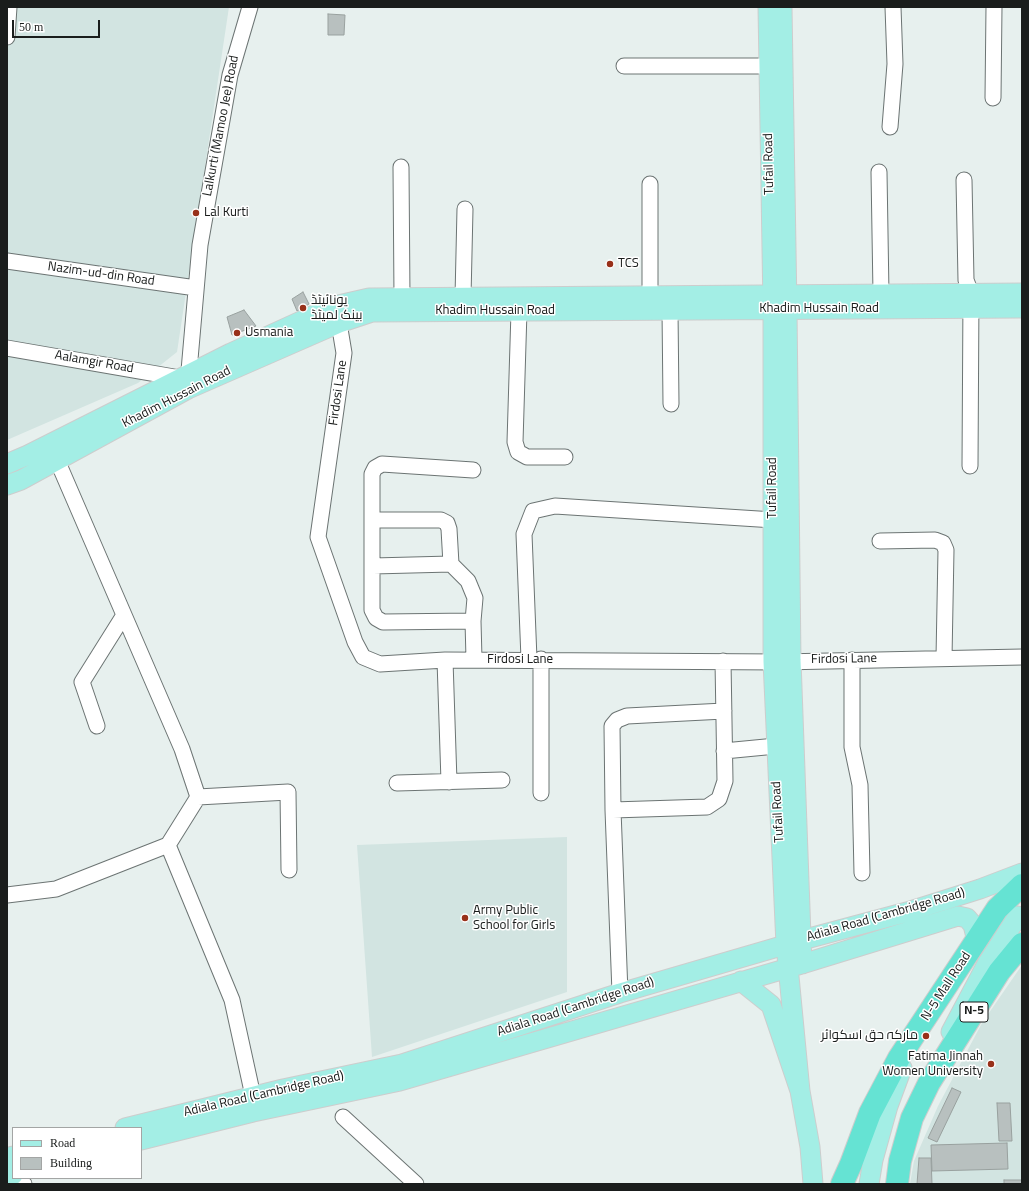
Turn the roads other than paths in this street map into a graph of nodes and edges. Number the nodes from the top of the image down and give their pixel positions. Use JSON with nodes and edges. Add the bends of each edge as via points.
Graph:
{"nodes":[{"id":1,"x":9,"y":7,"type":"edge"},
{"id":2,"x":250,"y":7,"type":"edge"},
{"id":3,"x":768,"y":7,"type":"edge"},
{"id":4,"x":782,"y":7,"type":"edge"},
{"id":5,"x":893,"y":7,"type":"edge"},
{"id":6,"x":994,"y":7,"type":"edge"},
{"id":7,"x":7,"y":37,"type":"edge"},
{"id":8,"x":624,"y":66,"type":"dead end"},
{"id":9,"x":769,"y":66,"type":"junction"},
{"id":10,"x":993,"y":98,"type":"dead end"},
{"id":11,"x":890,"y":127,"type":"dead end"},
{"id":12,"x":401,"y":167,"type":"dead end"},
{"id":13,"x":879,"y":172,"type":"dead end"},
{"id":14,"x":964,"y":180,"type":"dead end"},
{"id":15,"x":650,"y":184,"type":"dead end"},
{"id":16,"x":465,"y":210,"type":"dead end"},
{"id":17,"x":7,"y":261,"type":"edge"},
{"id":18,"x":196,"y":288,"type":"junction"},
{"id":19,"x":1022,"y":293,"type":"edge"},
{"id":20,"x":881,"y":294,"type":"junction"},
{"id":21,"x":650,"y":295,"type":"junction"},
{"id":22,"x":463,"y":297,"type":"junction"},
{"id":23,"x":402,"y":298,"type":"junction"},
{"id":24,"x":971,"y":300,"type":"junction"},
{"id":25,"x":780,"y":302,"type":"junction"},
{"id":26,"x":1022,"y":308,"type":"edge"},
{"id":27,"x":670,"y":310,"type":"junction"},
{"id":28,"x":519,"y":311,"type":"junction"},
{"id":29,"x":339,"y":323,"type":"junction"},
{"id":30,"x":7,"y":348,"type":"edge"},
{"id":31,"x":185,"y":380,"type":"junction"},
{"id":32,"x":671,"y":404,"type":"dead end"},
{"id":33,"x":565,"y":457,"type":"dead end"},
{"id":34,"x":57,"y":460,"type":"junction"},
{"id":35,"x":7,"y":464,"type":"edge"},
{"id":36,"x":970,"y":466,"type":"dead end"},
{"id":37,"x":473,"y":470,"type":"dead end"},
{"id":38,"x":7,"y":485,"type":"edge"},
{"id":39,"x":372,"y":520,"type":"junction"},
{"id":40,"x":774,"y":520,"type":"junction"},
{"id":41,"x":880,"y":540,"type":"dead end"},
{"id":42,"x":451,"y":564,"type":"junction"},
{"id":43,"x":373,"y":566,"type":"junction"},
{"id":44,"x":124,"y":616,"type":"junction"},
{"id":45,"x":473,"y":621,"type":"junction"},
{"id":46,"x":1022,"y":657,"type":"edge"},
{"id":47,"x":944,"y":658,"type":"junction"},
{"id":48,"x":535,"y":659,"type":"junction"},
{"id":49,"x":445,"y":660,"type":"junction"},
{"id":50,"x":474,"y":660,"type":"junction"},
{"id":51,"x":852,"y":660,"type":"junction"},
{"id":52,"x":723,"y":661,"type":"junction"},
{"id":53,"x":782,"y":661,"type":"junction"},
{"id":54,"x":724,"y":711,"type":"junction"},
{"id":55,"x":97,"y":726,"type":"dead end"},
{"id":56,"x":776,"y":746,"type":"junction"},
{"id":57,"x":724,"y":751,"type":"junction"},
{"id":58,"x":502,"y":780,"type":"dead end"},
{"id":59,"x":449,"y":782,"type":"junction"},
{"id":60,"x":397,"y":783,"type":"dead end"},
{"id":61,"x":541,"y":792,"type":"dead end"},
{"id":62,"x":198,"y":797,"type":"junction"},
{"id":63,"x":614,"y":810,"type":"junction"},
{"id":64,"x":168,"y":845,"type":"junction"},
{"id":65,"x":290,"y":870,"type":"dead end"},
{"id":66,"x":862,"y":873,"type":"dead end"},
{"id":67,"x":1022,"y":873,"type":"edge"},
{"id":68,"x":1022,"y":885,"type":"edge"},
{"id":69,"x":7,"y":896,"type":"edge"},
{"id":70,"x":1018,"y":916,"type":"dead end"},
{"id":71,"x":794,"y":942,"type":"junction"},
{"id":72,"x":1022,"y":944,"type":"edge"},
{"id":73,"x":974,"y":946,"type":"junction"},
{"id":74,"x":795,"y":966,"type":"junction"},
{"id":75,"x":741,"y":981,"type":"junction"},
{"id":76,"x":620,"y":993,"type":"junction"},
{"id":77,"x":915,"y":1035,"type":"junction"},
{"id":78,"x":929,"y":1082,"type":"junction"},
{"id":79,"x":800,"y":1091,"type":"junction"},
{"id":80,"x":253,"y":1096,"type":"junction"},
{"id":81,"x":343,"y":1117,"type":"dead end"},
{"id":82,"x":129,"y":1127,"type":"edge"},
{"id":83,"x":142,"y":1140,"type":"edge"},
{"id":84,"x":850,"y":1174,"type":"edge"},
{"id":85,"x":416,"y":1184,"type":"edge"},
{"id":86,"x":813,"y":1184,"type":"edge"},
{"id":87,"x":842,"y":1184,"type":"edge"},
{"id":88,"x":869,"y":1184,"type":"edge"},
{"id":89,"x":897,"y":1184,"type":"edge"}],
"edges":[{"from":1,"to":7,"type":"street"},
{"from":2,"to":18,"type":"street","name":"Lalkurti (Mamoo Jee) Road","via":[[230,75],[200,245]]},
{"from":3,"to":9,"type":"main road","name":"Tufail Road"},
{"from":4,"to":25,"type":"main road","name":"Tufail Road"},
{"from":5,"to":11,"type":"street","via":[[895,64]]},
{"from":6,"to":10,"type":"street"},
{"from":8,"to":9,"type":"street"},
{"from":9,"to":25,"type":"main road","name":"Tufail Road"},
{"from":12,"to":23,"type":"street"},
{"from":13,"to":20,"type":"street"},
{"from":14,"to":24,"type":"street","via":[[966,280]]},
{"from":15,"to":21,"type":"street"},
{"from":16,"to":22,"type":"street"},
{"from":17,"to":18,"type":"street","name":"Nazim-ud-din Road"},
{"from":18,"to":31,"type":"street","name":"Lalkurti (Mamoo Jee) Road"},
{"from":19,"to":24,"type":"main road","name":"Khadim Hussain Road"},
{"from":20,"to":24,"type":"main road","name":"Khadim Hussain Road"},
{"from":20,"to":25,"type":"main road","name":"Khadim Hussain Road"},
{"from":21,"to":22,"type":"main road","name":"Khadim Hussain Road"},
{"from":21,"to":25,"type":"main road","name":"Khadim Hussain Road"},
{"from":22,"to":23,"type":"main road","name":"Khadim Hussain Road"},
{"from":23,"to":31,"type":"main road","name":"Khadim Hussain Road","via":[[369,298],[334,306],[230,353]]},
{"from":24,"to":25,"type":"main road","name":"Khadim Hussain Road"},
{"from":24,"to":26,"type":"main road","name":"Khadim Hussain Road"},
{"from":24,"to":36,"type":"street"},
{"from":25,"to":27,"type":"main road","name":"Khadim Hussain Road"},
{"from":25,"to":40,"type":"main road","name":"Tufail Road"},
{"from":25,"to":53,"type":"main road","name":"Tufail Road"},
{"from":27,"to":28,"type":"main road","name":"Khadim Hussain Road"},
{"from":27,"to":32,"type":"street"},
{"from":28,"to":29,"type":"main road","name":"Khadim Hussain Road","via":[[372,312]]},
{"from":28,"to":33,"type":"street","via":[[515,442],[518,452],[527,457]]},
{"from":29,"to":31,"type":"main road","name":"Khadim Hussain Road"},
{"from":29,"to":49,"type":"street","name":"Firdosi Lane","via":[[344,352],[318,536],[355,642],[364,657],[380,664]]},
{"from":30,"to":31,"type":"street","name":"Aalamgir Road"},
{"from":31,"to":34,"type":"main road","name":"Khadim Hussain Road"},
{"from":31,"to":35,"type":"main road","name":"Khadim Hussain Road"},
{"from":34,"to":38,"type":"main road","name":"Khadim Hussain Road"},
{"from":34,"to":44,"type":"street"},
{"from":37,"to":39,"type":"street","via":[[382,464],[375,468],[372,474]]},
{"from":39,"to":42,"type":"street","via":[[441,520],[447,523]]},
{"from":39,"to":43,"type":"street"},
{"from":40,"to":48,"type":"street","via":[[555,506],[533,511],[524,534]]},
{"from":40,"to":53,"type":"main road","name":"Tufail Road"},
{"from":41,"to":47,"type":"street","via":[[935,540],[943,543],[946,550]]},
{"from":42,"to":43,"type":"street"},
{"from":42,"to":45,"type":"street","via":[[468,581],[475,598]]},
{"from":43,"to":45,"type":"street","via":[[372,610],[376,618],[383,622]]},
{"from":44,"to":55,"type":"street","via":[[82,682]]},
{"from":44,"to":62,"type":"street","via":[[182,749]]},
{"from":45,"to":50,"type":"street"},
{"from":46,"to":47,"type":"street","name":"Firdosi Lane"},
{"from":47,"to":51,"type":"street","name":"Firdosi Lane"},
{"from":48,"to":50,"type":"street","name":"Firdosi Lane"},
{"from":48,"to":52,"type":"street","name":"Firdosi Lane"},
{"from":48,"to":61,"type":"street"},
{"from":49,"to":50,"type":"street","name":"Firdosi Lane"},
{"from":49,"to":59,"type":"street"},
{"from":51,"to":53,"type":"street","name":"Firdosi Lane"},
{"from":51,"to":66,"type":"street","via":[[852,747],[860,785]]},
{"from":52,"to":53,"type":"street","name":"Firdosi Lane"},
{"from":52,"to":54,"type":"street"},
{"from":53,"to":56,"type":"main road","name":"Tufail Road"},
{"from":53,"to":71,"type":"main road","name":"Tufail Road"},
{"from":54,"to":57,"type":"street"},
{"from":54,"to":63,"type":"street","via":[[627,716],[617,720],[612,726]]},
{"from":56,"to":57,"type":"street"},
{"from":56,"to":71,"type":"main road","name":"Tufail Road"},
{"from":57,"to":63,"type":"street","via":[[726,781],[719,798],[707,807]]},
{"from":58,"to":59,"type":"street"},
{"from":59,"to":60,"type":"street"},
{"from":62,"to":64,"type":"street"},
{"from":62,"to":65,"type":"street","via":[[288,792]]},
{"from":63,"to":76,"type":"street"},
{"from":64,"to":69,"type":"street","via":[[56,889]]},
{"from":64,"to":80,"type":"street","via":[[232,1000]]},
{"from":67,"to":71,"type":"main road","name":"Adiala Road (Cambridge Road)","via":[[915,910]]},
{"from":68,"to":73,"type":"highway","name":"N-5 Mall Road","number":"N-5","via":[[997,909]]},
{"from":70,"to":78,"type":"main road","via":[[987,964],[959,1015]]},
{"from":71,"to":74,"type":"main road","name":"Tufail Road"},
{"from":71,"to":76,"type":"main road","name":"Adiala Road (Cambridge Road)"},
{"from":72,"to":78,"type":"highway","number":"N-5","via":[[999,972]]},
{"from":73,"to":74,"type":"main road","name":"Adiala Road (Cambridge Road)","via":[[976,937],[973,925],[967,918],[958,916]]},
{"from":73,"to":77,"type":"highway","name":"N-5 Mall Road","number":"N-5"},
{"from":74,"to":75,"type":"main road","name":"Adiala Road (Cambridge Road)"},
{"from":74,"to":79,"type":"main road","name":"Tufail Road"},
{"from":75,"to":79,"type":"main road","via":[[771,1005]]},
{"from":75,"to":83,"type":"main road","name":"Adiala Road (Cambridge Road)","via":[[400,1081],[253,1112]]},
{"from":76,"to":80,"type":"main road","name":"Adiala Road (Cambridge Road)","via":[[402,1064]]},
{"from":77,"to":84,"type":"highway","name":"N-5 Mall Road","number":"N-5","via":[[870,1113]]},
{"from":77,"to":88,"type":"main road","via":[[888,1106]]},
{"from":78,"to":89,"type":"highway","via":[[912,1118],[900,1161]]},
{"from":79,"to":86,"type":"main road","via":[[810,1147]]},
{"from":80,"to":82,"type":"main road","name":"Adiala Road (Cambridge Road)"},
{"from":81,"to":85,"type":"street"},
{"from":84,"to":87,"type":"highway","name":"N-5 Mall Road","number":"N-5"}]}
